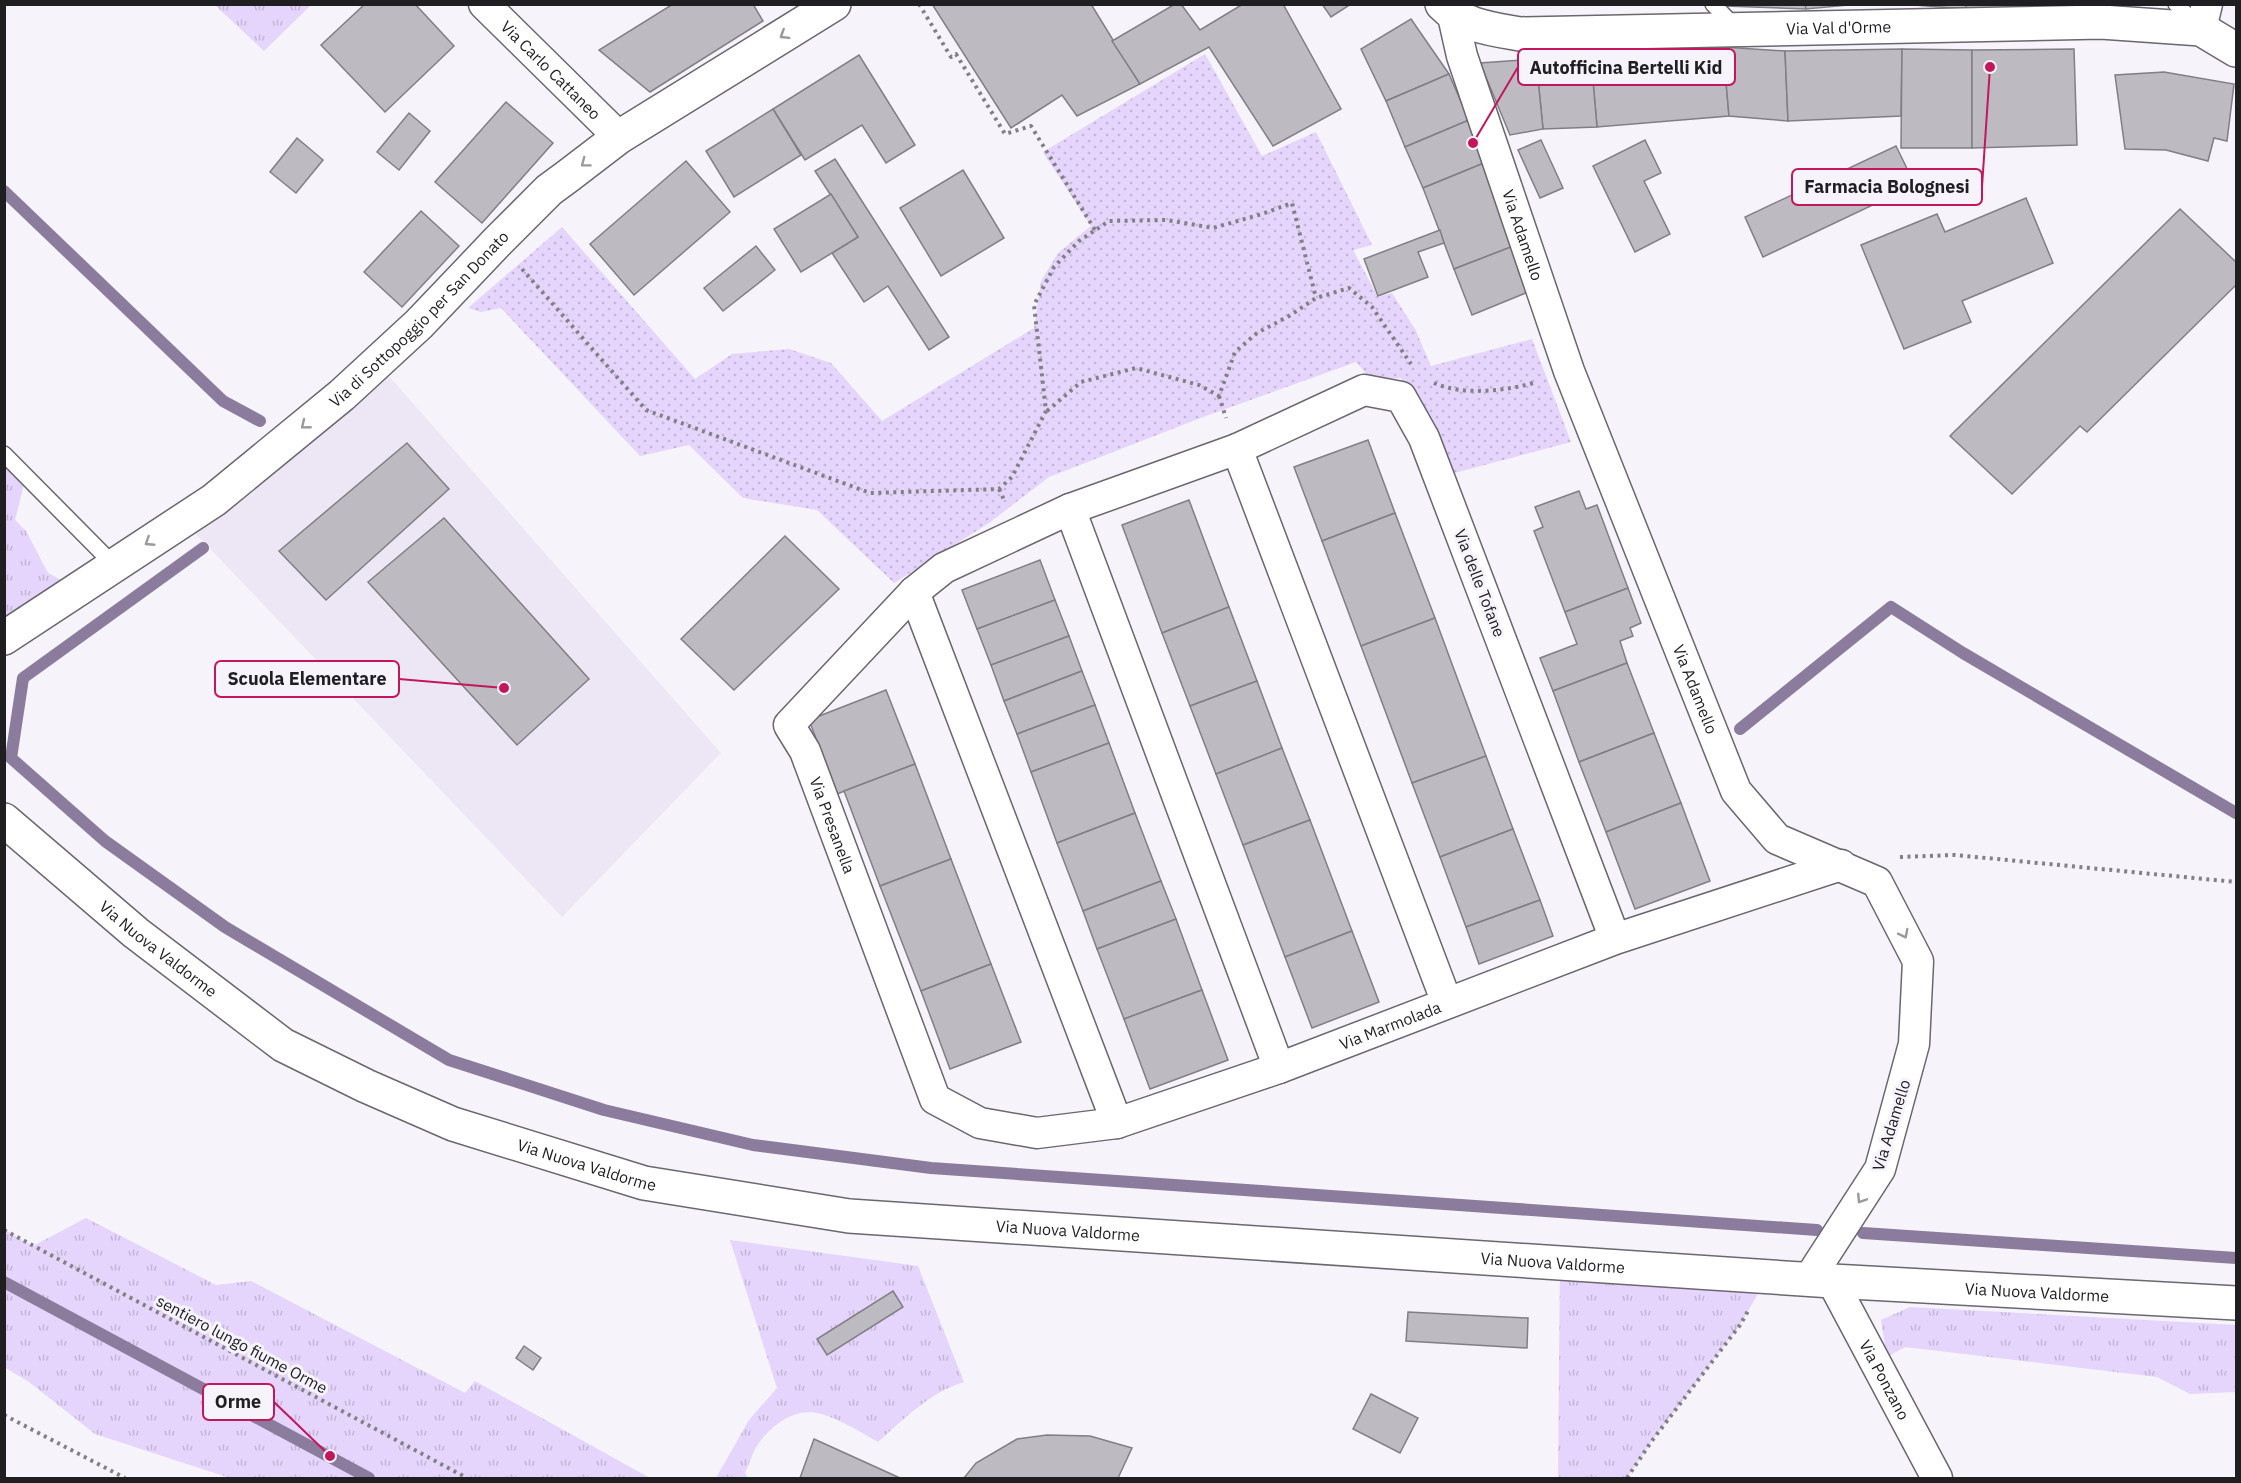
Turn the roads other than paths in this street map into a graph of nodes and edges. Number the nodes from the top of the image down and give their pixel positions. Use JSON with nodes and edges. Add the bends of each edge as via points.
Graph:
{"nodes":[{"id":1,"x":484,"y":4,"type":"edge"},
{"id":2,"x":834,"y":4,"type":"edge"},
{"id":3,"x":1713,"y":4,"type":"edge"},
{"id":4,"x":2176,"y":4,"type":"edge"},
{"id":5,"x":1447,"y":10,"type":"edge"},
{"id":6,"x":2204,"y":17,"type":"edge"},
{"id":7,"x":1737,"y":30,"type":"junction"},
{"id":8,"x":2236,"y":50,"type":"edge"},
{"id":9,"x":619,"y":137,"type":"junction"},
{"id":10,"x":1237,"y":449,"type":"junction"},
{"id":11,"x":4,"y":454,"type":"edge"},
{"id":12,"x":1070,"y":509,"type":"junction"},
{"id":13,"x":114,"y":565,"type":"junction"},
{"id":14,"x":914,"y":592,"type":"junction"},
{"id":15,"x":4,"y":638,"type":"edge"},
{"id":16,"x":4,"y":820,"type":"edge"},
{"id":17,"x":1841,"y":865,"type":"junction"},
{"id":18,"x":1615,"y":939,"type":"junction"},
{"id":19,"x":1447,"y":1003,"type":"junction"},
{"id":20,"x":1279,"y":1068,"type":"junction"},
{"id":21,"x":935,"y":1099,"type":"joint"},
{"id":22,"x":1117,"y":1123,"type":"junction"},
{"id":23,"x":1821,"y":1280,"type":"junction"},
{"id":24,"x":2236,"y":1303,"type":"edge"},
{"id":25,"x":1938,"y":1479,"type":"edge"}],
"edges":[{"from":1,"to":9,"type":"street","name":"Via Carlo Cattaneo"},
{"from":2,"to":9,"type":"main road","name":"Via di Sottopoggio per San Donato","one_way":true},
{"from":3,"to":7,"type":"lane"},
{"from":4,"to":6,"type":"lane"},
{"from":5,"to":7,"type":"main road","name":"Via Val d'Orme","via":[[1475,26],[1520,34]]},
{"from":5,"to":17,"type":"street","name":"Via Adamello","via":[[1569,371],[1736,790],[1777,839]]},
{"from":6,"to":7,"type":"main road","name":"Via Val d'Orme"},
{"from":6,"to":8,"type":"main road","name":"Via Val d'Orme"},
{"from":9,"to":13,"type":"main road","name":"Via di Sottopoggio per San Donato","one_way":true,"via":[[549,190],[428,315],[342,395],[214,500]]},
{"from":10,"to":12,"type":"street","name":"Via delle Tofane"},
{"from":10,"to":18,"type":"street","name":"Via delle Tofane","via":[[1364,390],[1401,397],[1424,438]]},
{"from":10,"to":19,"type":"street"},
{"from":11,"to":13,"type":"lane"},
{"from":12,"to":14,"type":"street","name":"Via Presanella","via":[[944,568]]},
{"from":12,"to":20,"type":"street"},
{"from":13,"to":15,"type":"main road","name":"Via di Sottopoggio per San Donato"},
{"from":14,"to":21,"type":"street","name":"Via Presanella","via":[[789,725],[805,752]]},
{"from":14,"to":22,"type":"street"},
{"from":16,"to":23,"type":"main road","name":"Via Nuova Valdorme","via":[[136,933],[283,1045],[453,1124],[644,1183],[849,1216]]},
{"from":17,"to":18,"type":"street","name":"Via Marmolada"},
{"from":17,"to":23,"type":"street","name":"Via Adamello","one_way":true,"via":[[1877,882],[1918,961],[1914,1044],[1880,1169]]},
{"from":18,"to":19,"type":"street","name":"Via Marmolada"},
{"from":19,"to":20,"type":"street","name":"Via Marmolada"},
{"from":20,"to":22,"type":"street","name":"Via Marmolada"},
{"from":21,"to":22,"type":"street","name":"Via Marmolada","via":[[980,1123],[1037,1133]]},
{"from":23,"to":24,"type":"main road","name":"Via Nuova Valdorme"},
{"from":23,"to":25,"type":"street","name":"Via Ponzano"}]}
